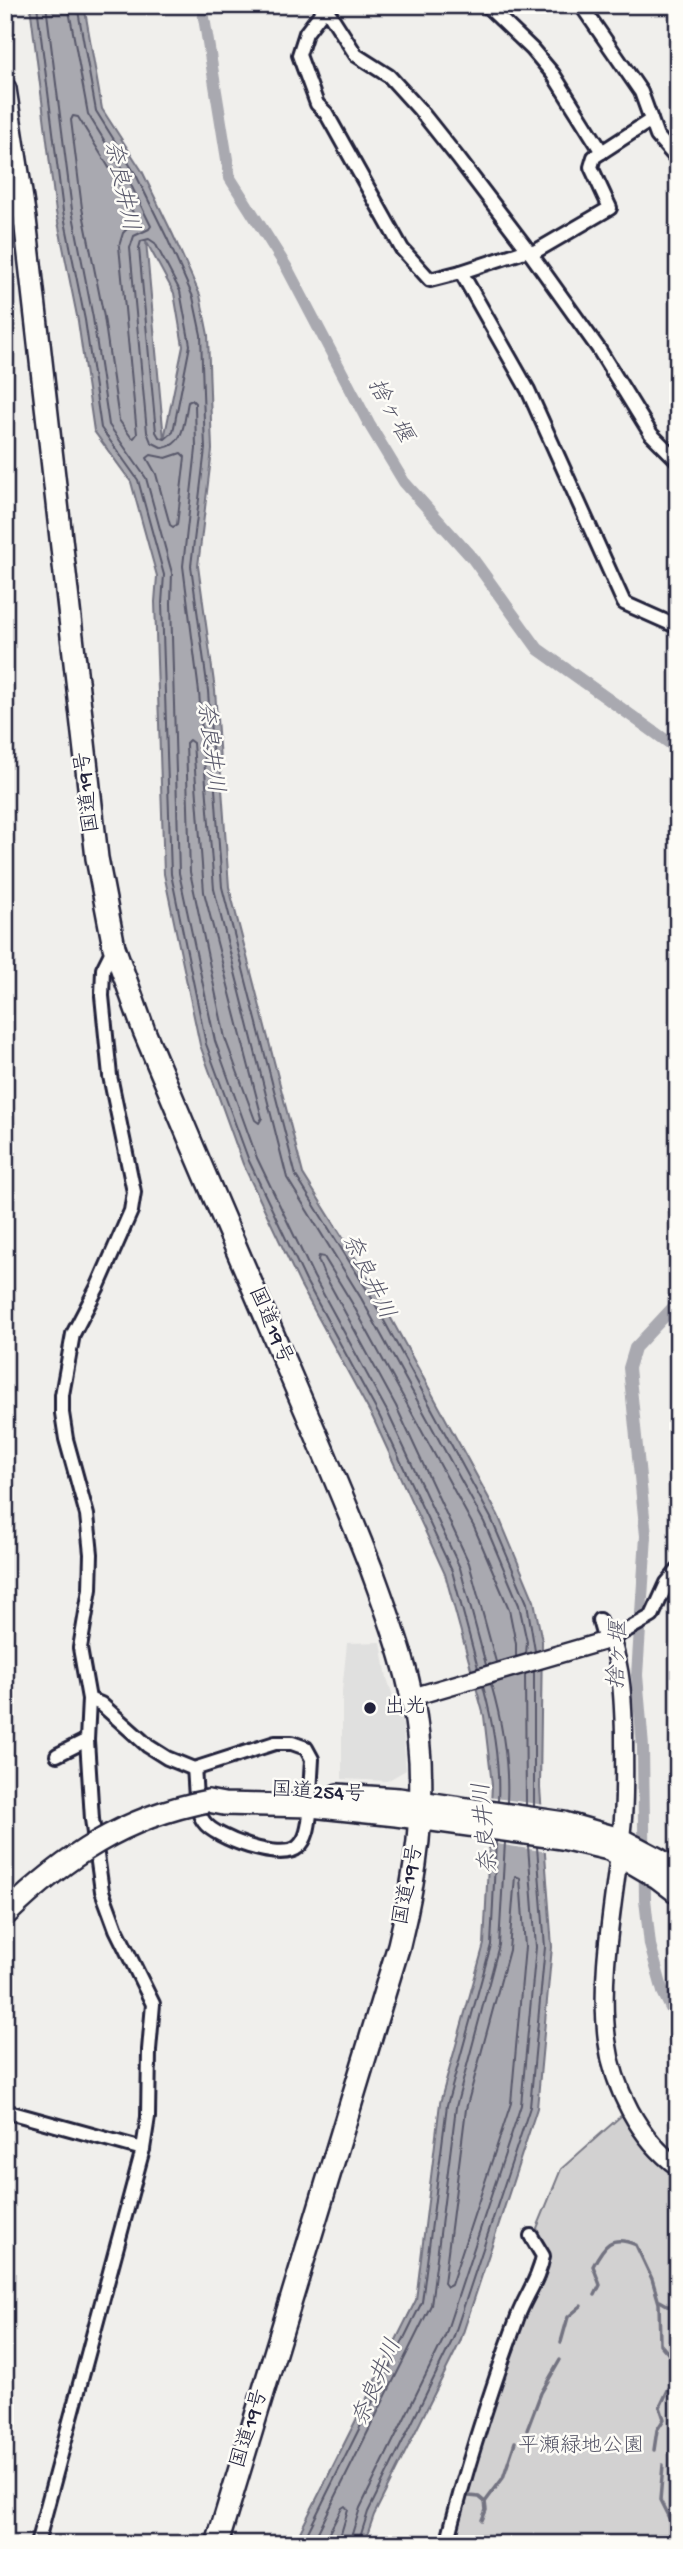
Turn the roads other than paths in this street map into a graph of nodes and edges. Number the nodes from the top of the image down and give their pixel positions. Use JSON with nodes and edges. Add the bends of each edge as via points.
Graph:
{"nodes":[{"id":1,"x":486,"y":5,"type":"edge"},
{"id":2,"x":581,"y":5,"type":"edge"},
{"id":3,"x":325,"y":6,"type":"edge"},
{"id":4,"x":5,"y":89,"type":"edge"},
{"id":5,"x":651,"y":120,"type":"junction"},
{"id":6,"x":602,"y":152,"type":"junction"},
{"id":7,"x":678,"y":160,"type":"edge"},
{"id":8,"x":530,"y":252,"type":"junction"},
{"id":9,"x":461,"y":272,"type":"junction"},
{"id":10,"x":678,"y":461,"type":"edge"},
{"id":11,"x":678,"y":627,"type":"edge"},
{"id":12,"x":114,"y":947,"type":"junction"},
{"id":13,"x":678,"y":1570,"type":"edge"},
{"id":14,"x":599,"y":1620,"type":"dead end"},
{"id":15,"x":604,"y":1641,"type":"junction"},
{"id":16,"x":412,"y":1697,"type":"junction"},
{"id":17,"x":89,"y":1699,"type":"junction"},
{"id":18,"x":87,"y":1740,"type":"junction"},
{"id":19,"x":57,"y":1755,"type":"dead end"},
{"id":20,"x":194,"y":1769,"type":"junction"},
{"id":21,"x":310,"y":1800,"type":"junction"},
{"id":22,"x":431,"y":1811,"type":"junction"},
{"id":23,"x":618,"y":1847,"type":"junction"},
{"id":24,"x":664,"y":1869,"type":"edge"},
{"id":25,"x":678,"y":1894,"type":"edge"},
{"id":26,"x":5,"y":1915,"type":"edge"},
{"id":27,"x":5,"y":2111,"type":"edge"},
{"id":28,"x":143,"y":2149,"type":"junction"},
{"id":29,"x":678,"y":2167,"type":"edge"},
{"id":30,"x":531,"y":2236,"type":"dead end"},
{"id":31,"x":37,"y":2544,"type":"edge"},
{"id":32,"x":216,"y":2544,"type":"edge"},
{"id":33,"x":447,"y":2544,"type":"edge"}],
"edges":[{"from":1,"to":6,"type":"street","via":[[553,74]]},
{"from":2,"to":5,"type":"street","via":[[641,92]]},
{"from":3,"to":8,"type":"street","via":[[356,55],[389,76],[419,109]]},
{"from":3,"to":9,"type":"street","via":[[306,33],[299,55],[317,104],[402,249],[430,280]]},
{"from":4,"to":12,"type":"highway","name":"国道19号","via":[[25,219],[97,858]]},
{"from":5,"to":6,"type":"street"},
{"from":5,"to":7,"type":"street","via":[[656,136]]},
{"from":6,"to":8,"type":"street","via":[[591,167],[610,208]]},
{"from":8,"to":9,"type":"street"},
{"from":8,"to":10,"type":"street","via":[[598,348],[650,435]]},
{"from":9,"to":11,"type":"street","via":[[528,390],[624,603]]},
{"from":12,"to":16,"type":"highway","name":"国道19号","via":[[144,1031],[355,1528],[393,1627]]},
{"from":12,"to":17,"type":"street","via":[[103,969],[103,996],[110,1076],[133,1201],[73,1334],[62,1395],[66,1439],[87,1515],[91,1554],[80,1648]]},
{"from":13,"to":15,"type":"street","via":[[652,1616]]},
{"from":14,"to":15,"type":"street"},
{"from":15,"to":16,"type":"street"},
{"from":15,"to":23,"type":"street","via":[[621,1672],[623,1816]]},
{"from":16,"to":22,"type":"highway","name":"国道19号"},
{"from":17,"to":18,"type":"street"},
{"from":17,"to":20,"type":"street","via":[[158,1752]]},
{"from":18,"to":19,"type":"street"},
{"from":18,"to":28,"type":"street","via":[[102,1891],[153,2004]]},
{"from":20,"to":21,"type":"street","via":[[275,1743],[292,1743],[306,1748],[312,1759]]},
{"from":20,"to":21,"type":"street","via":[[199,1814],[212,1833],[275,1853],[299,1847],[306,1835]]},
{"from":21,"to":22,"type":"highway","name":"国道254号"},
{"from":21,"to":26,"type":"highway","name":"国道254号","bridge":true,"via":[[259,1791],[223,1795],[157,1813],[116,1830],[66,1862]]},
{"from":22,"to":23,"type":"highway","name":"国道254号"},
{"from":22,"to":32,"type":"highway","name":"国道19号","via":[[399,1945]]},
{"from":23,"to":24,"type":"highway","name":"国道254号"},
{"from":23,"to":29,"type":"street","via":[[605,2007],[613,2072],[641,2127]]},
{"from":24,"to":25,"type":"highway","name":"国道254号"},
{"from":27,"to":28,"type":"street"},
{"from":28,"to":31,"type":"street"},
{"from":30,"to":33,"type":"street","via":[[543,2256],[541,2268],[519,2313]]}]}
